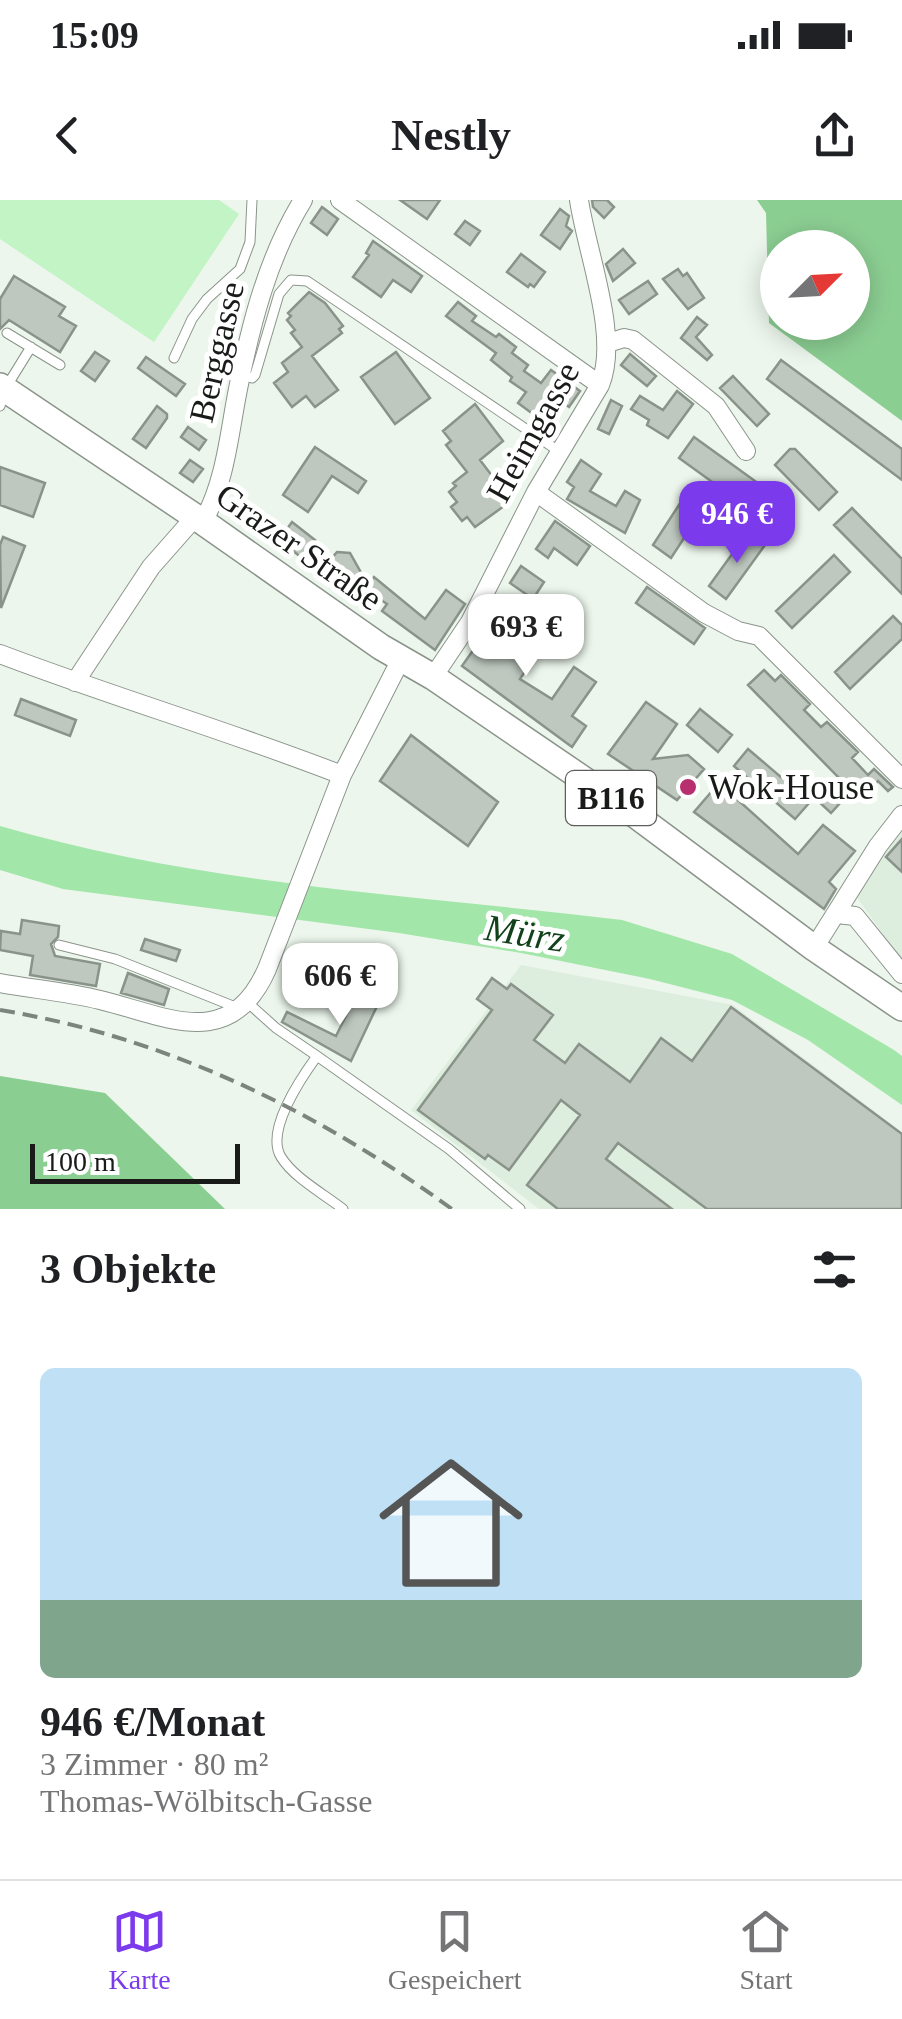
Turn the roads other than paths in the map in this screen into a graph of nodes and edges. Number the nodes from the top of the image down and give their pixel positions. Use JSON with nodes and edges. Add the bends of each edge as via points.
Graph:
{"nodes":[{"id":1,"x":252,"y":200,"type":"edge"},
{"id":2,"x":303,"y":200,"type":"edge"},
{"id":3,"x":340,"y":200,"type":"edge"},
{"id":4,"x":579,"y":200,"type":"edge"},
{"id":5,"x":7,"y":333,"type":"dead end"},
{"id":6,"x":608,"y":343,"type":"junction"},
{"id":7,"x":31,"y":348,"type":"junction"},
{"id":8,"x":174,"y":358,"type":"dead end"},
{"id":9,"x":60,"y":365,"type":"dead end"},
{"id":10,"x":241,"y":375,"type":"junction"},
{"id":11,"x":600,"y":385,"type":"junction"},
{"id":12,"x":2,"y":393,"type":"edge"},
{"id":13,"x":746,"y":451,"type":"dead end"},
{"id":14,"x":560,"y":452,"type":"junction"},
{"id":15,"x":536,"y":492,"type":"junction"},
{"id":16,"x":199,"y":519,"type":"junction"},
{"id":17,"x":0,"y":654,"type":"edge"},
{"id":18,"x":401,"y":659,"type":"junction"},
{"id":19,"x":433,"y":677,"type":"junction"},
{"id":20,"x":75,"y":682,"type":"junction"},
{"id":21,"x":342,"y":775,"type":"junction"},
{"id":22,"x":902,"y":779,"type":"edge"},
{"id":23,"x":902,"y":814,"type":"edge"},
{"id":24,"x":837,"y":914,"type":"junction"},
{"id":25,"x":59,"y":946,"type":"dead end"},
{"id":26,"x":814,"y":948,"type":"junction"},
{"id":27,"x":902,"y":974,"type":"edge"},
{"id":28,"x":0,"y":984,"type":"edge"},
{"id":29,"x":242,"y":1005,"type":"junction"},
{"id":30,"x":902,"y":1008,"type":"edge"},
{"id":31,"x":317,"y":1056,"type":"junction"},
{"id":32,"x":343,"y":1209,"type":"edge"},
{"id":33,"x":520,"y":1209,"type":"edge"}],
"edges":[{"from":1,"to":8,"type":"lane","via":[[250,242],[240,269],[206,299]]},
{"from":2,"to":10,"type":"street","name":"Berggasse","via":[[276,251]]},
{"from":3,"to":11,"type":"street"},
{"from":4,"to":6,"type":"street","name":"Heimgasse"},
{"from":5,"to":7,"type":"lane"},
{"from":6,"to":11,"type":"street","name":"Heimgasse"},
{"from":6,"to":13,"type":"street","via":[[633,340],[698,388]]},
{"from":7,"to":9,"type":"lane"},
{"from":7,"to":12,"type":"lane"},
{"from":10,"to":14,"type":"lane","via":[[255,375],[280,294],[291,280],[307,281]]},
{"from":10,"to":16,"type":"street","name":"Berggasse","via":[[221,483]]},
{"from":11,"to":14,"type":"street","name":"Heimgasse"},
{"from":12,"to":16,"type":"main road","name":"Grazer Straße","number":"B116"},
{"from":14,"to":15,"type":"street","name":"Heimgasse"},
{"from":15,"to":19,"type":"street","name":"Heimgasse","via":[[470,622]]},
{"from":15,"to":22,"type":"street","via":[[704,612],[759,636]]},
{"from":16,"to":18,"type":"main road","name":"Grazer Straße","number":"B116"},
{"from":16,"to":20,"type":"street","name":"Berggasse","via":[[151,568]]},
{"from":17,"to":20,"type":"street"},
{"from":18,"to":19,"type":"main road","name":"Grazer Straße","number":"B116"},
{"from":18,"to":21,"type":"street"},
{"from":19,"to":26,"type":"main road","name":"Grazer Straße","number":"B116","via":[[630,810]]},
{"from":20,"to":21,"type":"street"},
{"from":21,"to":29,"type":"street","via":[[259,988]]},
{"from":23,"to":24,"type":"street"},
{"from":24,"to":26,"type":"street"},
{"from":24,"to":27,"type":"street","via":[[854,916]]},
{"from":25,"to":29,"type":"lane"},
{"from":26,"to":30,"type":"main road","name":"Grazer Straße","number":"B116"},
{"from":28,"to":29,"type":"street","via":[[194,1024],[223,1018]]},
{"from":29,"to":31,"type":"lane"},
{"from":31,"to":32,"type":"lane","via":[[275,1134],[281,1156]]},
{"from":31,"to":33,"type":"lane"}]}
